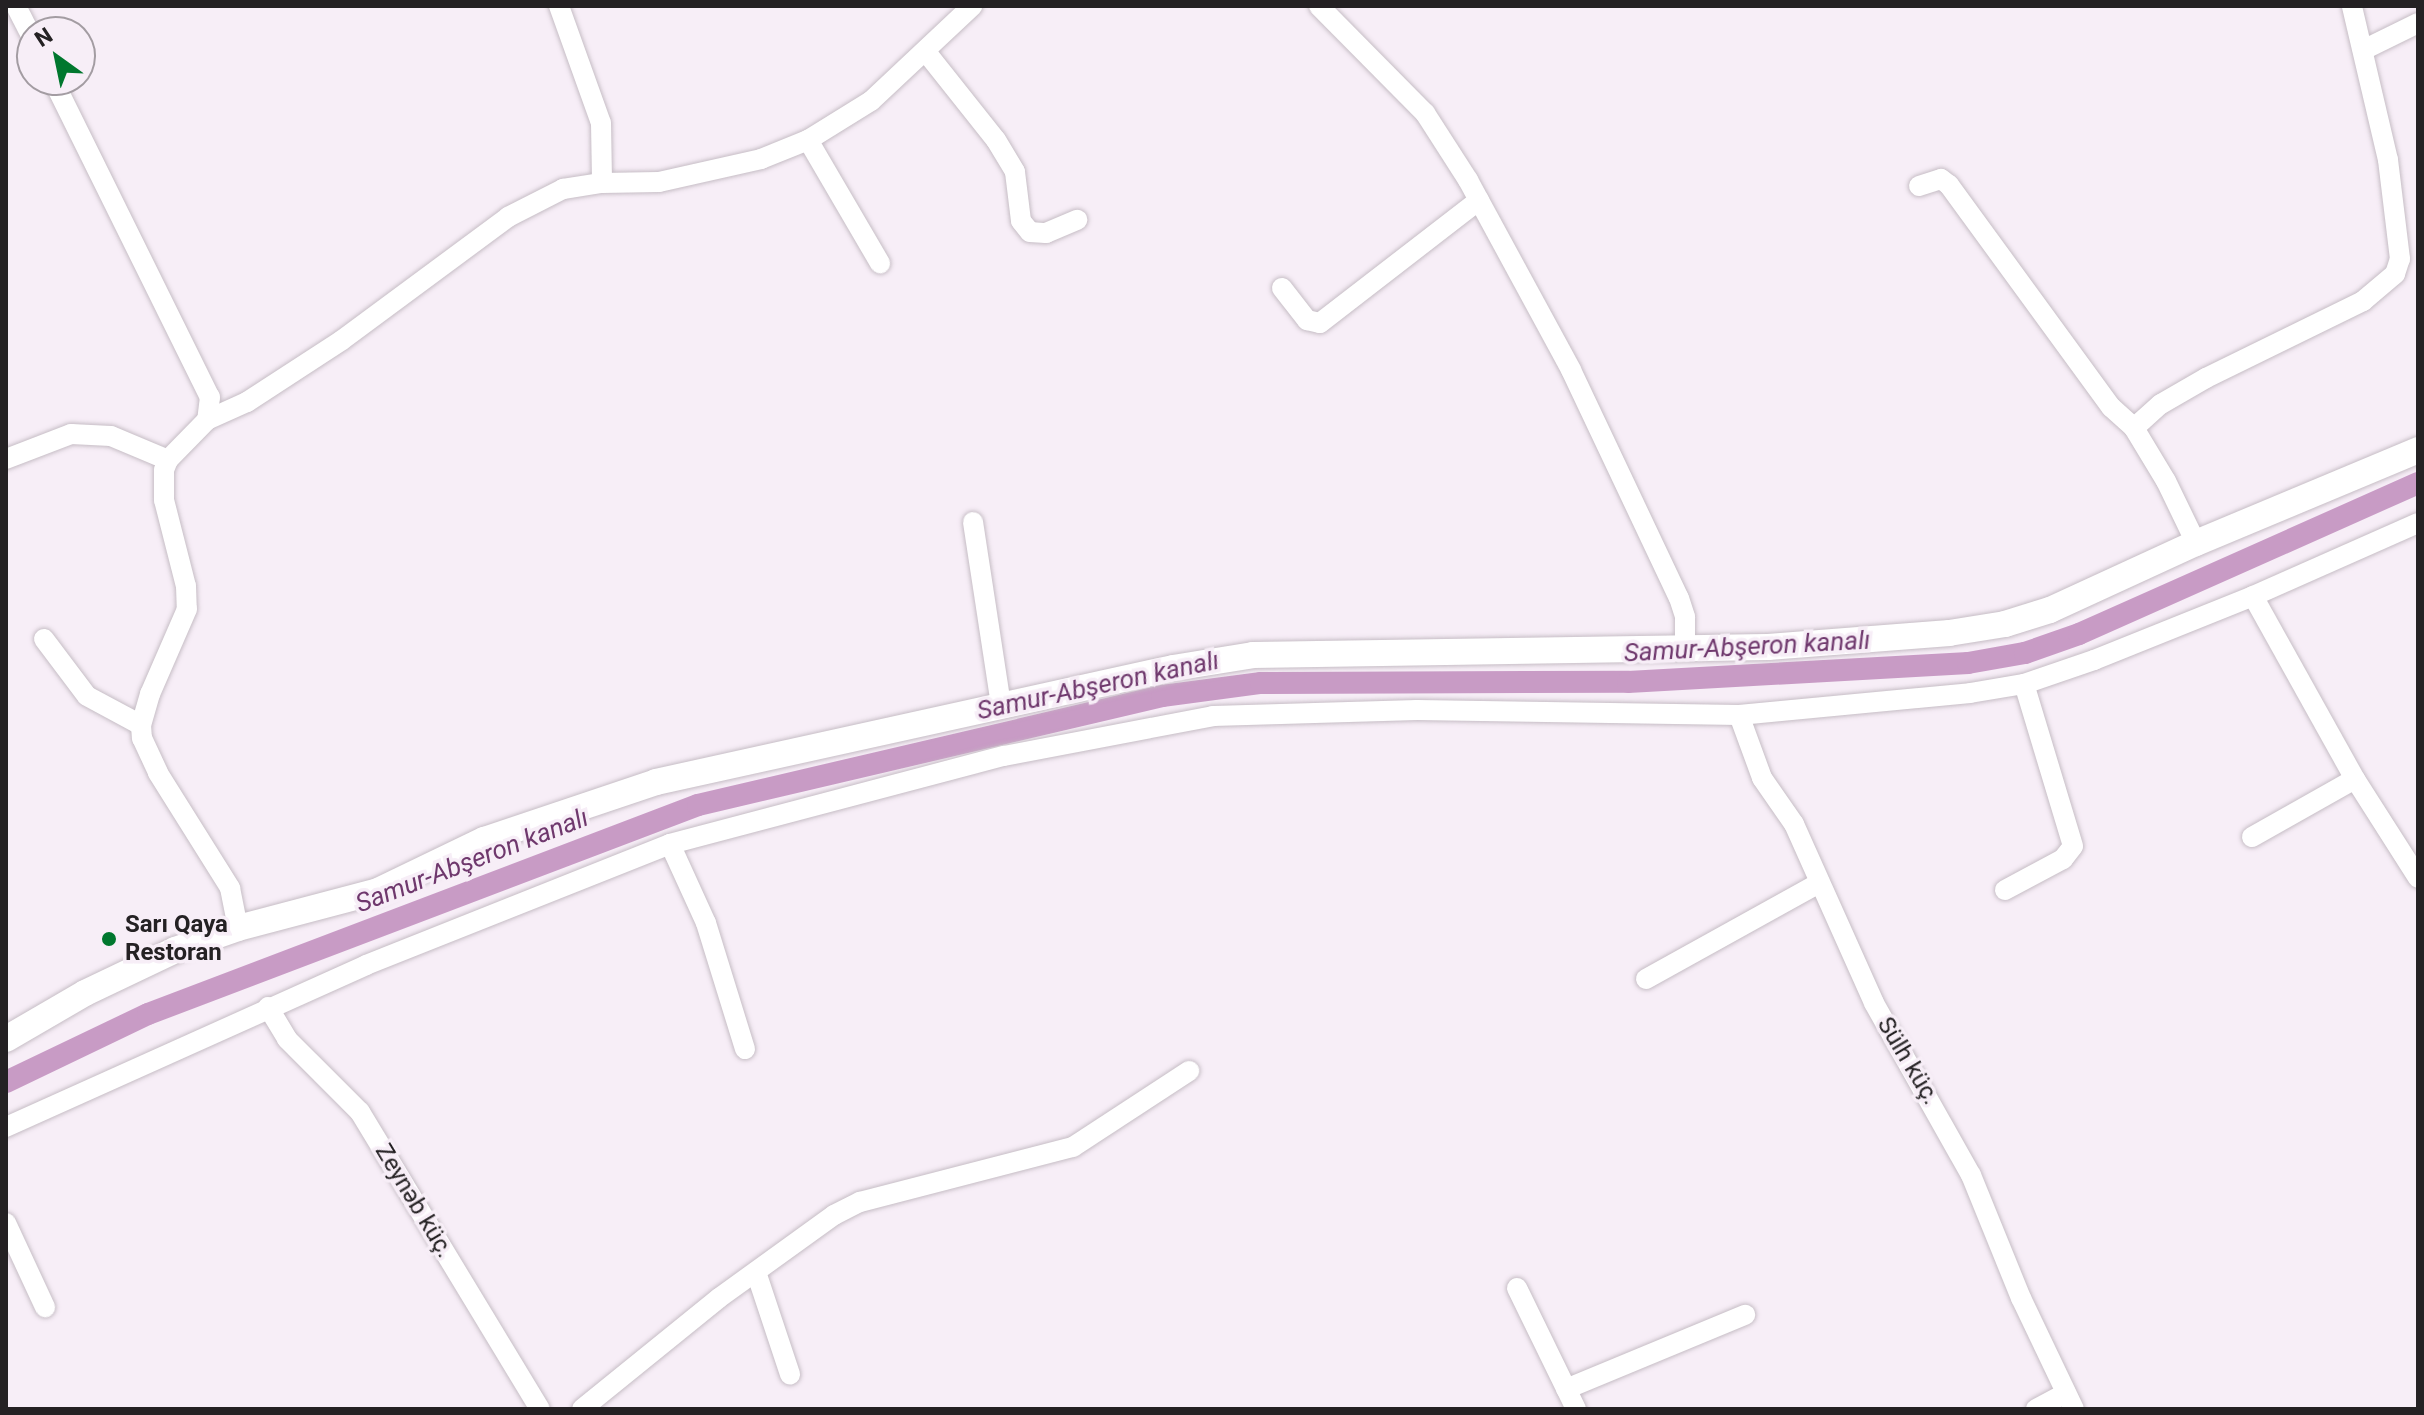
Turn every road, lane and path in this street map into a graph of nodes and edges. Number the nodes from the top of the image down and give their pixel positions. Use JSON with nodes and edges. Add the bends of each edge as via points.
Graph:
{"nodes":[{"id":1,"x":559,"y":6,"type":"edge"},
{"id":2,"x":972,"y":6,"type":"edge"},
{"id":3,"x":1319,"y":6,"type":"edge"},
{"id":4,"x":2352,"y":6,"type":"edge"},
{"id":5,"x":2418,"y":23,"type":"edge"},
{"id":6,"x":2363,"y":50,"type":"junction"},
{"id":7,"x":926,"y":52,"type":"junction"},
{"id":8,"x":61,"y":96,"type":"edge"},
{"id":9,"x":808,"y":140,"type":"junction"},
{"id":10,"x":602,"y":183,"type":"junction"},
{"id":11,"x":1919,"y":186,"type":"dead end"},
{"id":12,"x":1479,"y":200,"type":"junction"},
{"id":13,"x":1077,"y":220,"type":"dead end"},
{"id":14,"x":880,"y":263,"type":"dead end"},
{"id":15,"x":1282,"y":288,"type":"dead end"},
{"id":16,"x":207,"y":420,"type":"junction"},
{"id":17,"x":2134,"y":428,"type":"junction"},
{"id":18,"x":2418,"y":450,"type":"edge"},
{"id":19,"x":6,"y":459,"type":"edge"},
{"id":20,"x":168,"y":460,"type":"junction"},
{"id":21,"x":973,"y":522,"type":"dead end"},
{"id":22,"x":2418,"y":523,"type":"edge"},
{"id":23,"x":2196,"y":543,"type":"junction"},
{"id":24,"x":2253,"y":596,"type":"junction"},
{"id":25,"x":44,"y":639,"type":"dead end"},
{"id":26,"x":1685,"y":650,"type":"junction"},
{"id":27,"x":2024,"y":684,"type":"junction"},
{"id":28,"x":1001,"y":706,"type":"junction"},
{"id":29,"x":1739,"y":715,"type":"junction"},
{"id":30,"x":141,"y":725,"type":"junction"},
{"id":31,"x":2355,"y":779,"type":"junction"},
{"id":32,"x":2252,"y":837,"type":"dead end"},
{"id":33,"x":670,"y":844,"type":"junction"},
{"id":34,"x":2418,"y":878,"type":"edge"},
{"id":35,"x":1819,"y":883,"type":"junction"},
{"id":36,"x":2005,"y":890,"type":"dead end"},
{"id":37,"x":238,"y":928,"type":"junction"},
{"id":38,"x":1646,"y":979,"type":"dead end"},
{"id":39,"x":268,"y":1007,"type":"junction"},
{"id":40,"x":6,"y":1039,"type":"edge"},
{"id":41,"x":745,"y":1049,"type":"dead end"},
{"id":42,"x":1189,"y":1071,"type":"dead end"},
{"id":43,"x":6,"y":1127,"type":"edge"},
{"id":44,"x":6,"y":1223,"type":"edge"},
{"id":45,"x":756,"y":1272,"type":"junction"},
{"id":46,"x":1517,"y":1288,"type":"dead end"},
{"id":47,"x":45,"y":1307,"type":"dead end"},
{"id":48,"x":1745,"y":1315,"type":"dead end"},
{"id":49,"x":790,"y":1374,"type":"dead end"},
{"id":50,"x":1566,"y":1389,"type":"junction"},
{"id":51,"x":2070,"y":1401,"type":"edge"},
{"id":52,"x":540,"y":1409,"type":"edge"},
{"id":53,"x":582,"y":1409,"type":"edge"},
{"id":54,"x":1576,"y":1409,"type":"edge"},
{"id":55,"x":2036,"y":1409,"type":"edge"}],
"edges":[{"from":1,"to":10,"type":"street","via":[[601,123]]},
{"from":2,"to":7,"type":"street"},
{"from":3,"to":12,"type":"street","via":[[1425,113]]},
{"from":4,"to":6,"type":"street"},
{"from":5,"to":6,"type":"street"},
{"from":6,"to":17,"type":"street","via":[[2388,160],[2400,259],[2395,274],[2363,301],[2206,378],[2161,404]]},
{"from":7,"to":9,"type":"street","via":[[871,101]]},
{"from":7,"to":13,"type":"street","via":[[1015,172],[1021,221],[1030,232],[1046,233]]},
{"from":8,"to":16,"type":"street","via":[[204,382],[210,397]]},
{"from":9,"to":10,"type":"street","via":[[761,159],[659,182]]},
{"from":9,"to":14,"type":"street"},
{"from":10,"to":16,"type":"street","via":[[563,189],[508,217],[342,340],[247,402]]},
{"from":11,"to":17,"type":"street","via":[[1932,180],[1949,185],[2111,407]]},
{"from":12,"to":15,"type":"street","via":[[1320,323],[1307,320]]},
{"from":12,"to":26,"type":"street","via":[[1571,370],[1679,598]]},
{"from":16,"to":20,"type":"street"},
{"from":17,"to":23,"type":"street"},
{"from":18,"to":23,"type":"street"},
{"from":19,"to":20,"type":"street","via":[[71,434],[111,436]]},
{"from":20,"to":30,"type":"street","via":[[164,500],[187,609]]},
{"from":21,"to":28,"type":"street"},
{"from":22,"to":24,"type":"street"},
{"from":23,"to":26,"type":"street","via":[[2050,610],[2005,624],[1949,633]]},
{"from":24,"to":27,"type":"street"},
{"from":24,"to":31,"type":"street"},
{"from":25,"to":30,"type":"street","via":[[87,696]]},
{"from":26,"to":28,"type":"street","via":[[1253,655]]},
{"from":27,"to":29,"type":"street"},
{"from":27,"to":36,"type":"street","via":[[2073,846],[2063,859]]},
{"from":28,"to":37,"type":"street","via":[[656,782],[484,840],[378,891]]},
{"from":29,"to":33,"type":"street","via":[[1417,710],[1213,716],[1004,756]]},
{"from":29,"to":35,"type":"street","name":"Sülh küç.","via":[[1762,778],[1794,824]]},
{"from":30,"to":37,"type":"street","via":[[158,773],[230,888]]},
{"from":31,"to":32,"type":"street"},
{"from":31,"to":34,"type":"street"},
{"from":33,"to":39,"type":"street"},
{"from":33,"to":41,"type":"street","via":[[706,923]]},
{"from":35,"to":38,"type":"street"},
{"from":35,"to":51,"type":"street","name":"Sülh küç.","via":[[1874,1003],[1971,1175]]},
{"from":37,"to":40,"type":"street","via":[[118,976]]},
{"from":39,"to":43,"type":"street"},
{"from":39,"to":52,"type":"street","name":"Zeynəb küç.","via":[[287,1039],[360,1112]]},
{"from":42,"to":45,"type":"street","via":[[1073,1147],[860,1202]]},
{"from":44,"to":47,"type":"street"},
{"from":45,"to":49,"type":"street"},
{"from":45,"to":53,"type":"street"},
{"from":46,"to":50,"type":"street"},
{"from":48,"to":50,"type":"street"},
{"from":50,"to":54,"type":"street"},
{"from":51,"to":55,"type":"street"}]}
